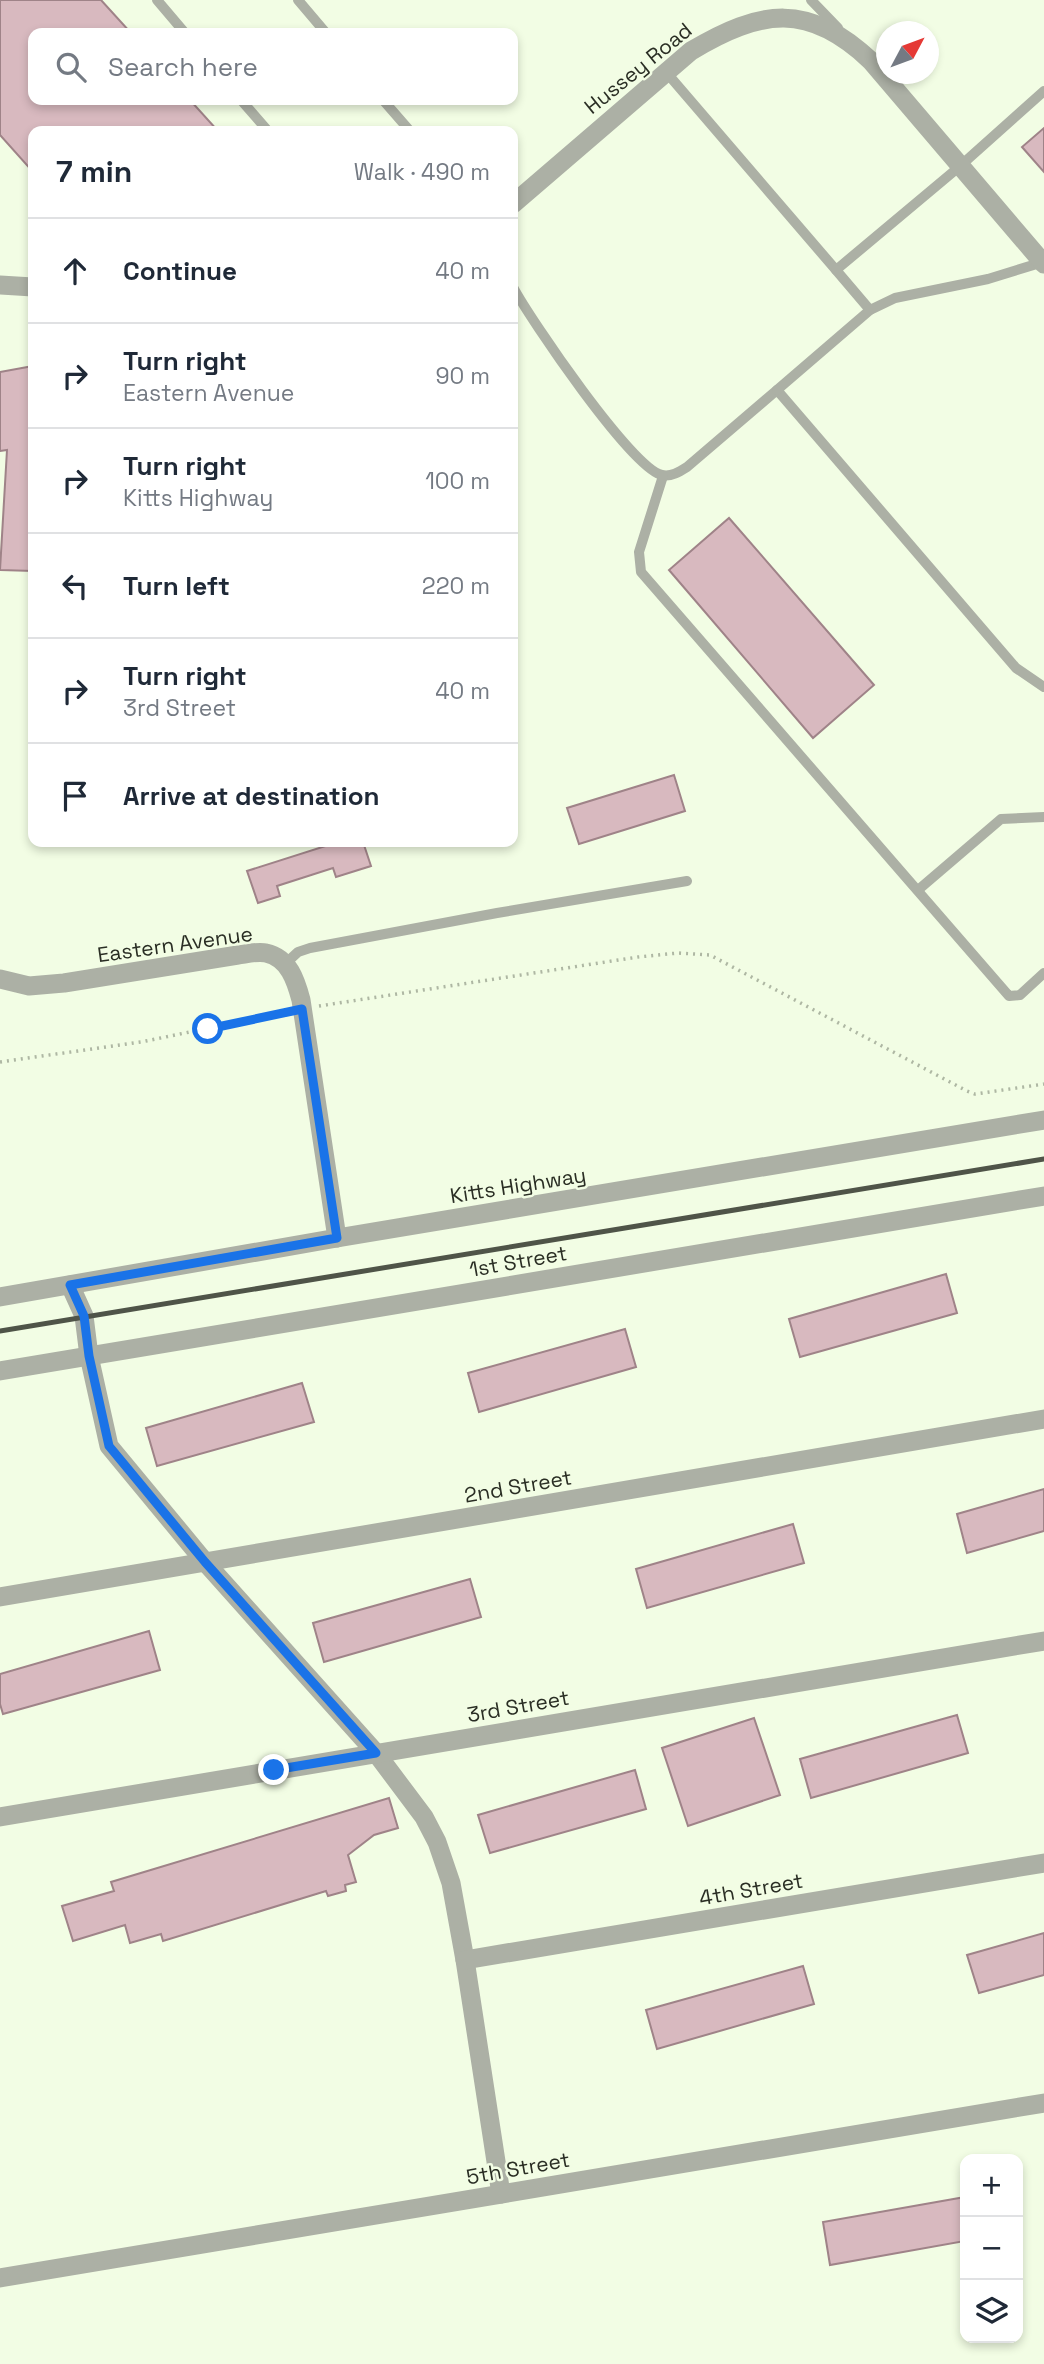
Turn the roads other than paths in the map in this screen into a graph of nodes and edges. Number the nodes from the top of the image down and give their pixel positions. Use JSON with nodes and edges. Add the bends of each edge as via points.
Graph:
{"nodes":[{"id":1,"x":157,"y":0,"type":"edge"},
{"id":2,"x":298,"y":0,"type":"edge"},
{"id":3,"x":811,"y":0,"type":"edge"},
{"id":4,"x":181,"y":28,"type":"edge"},
{"id":5,"x":322,"y":28,"type":"edge"},
{"id":6,"x":850,"y":41,"type":"junction"},
{"id":7,"x":666,"y":71,"type":"junction"},
{"id":8,"x":1044,"y":91,"type":"edge"},
{"id":9,"x":245,"y":105,"type":"edge"},
{"id":10,"x":387,"y":105,"type":"edge"},
{"id":11,"x":264,"y":126,"type":"edge"},
{"id":12,"x":406,"y":126,"type":"edge"},
{"id":13,"x":959,"y":167,"type":"junction"},
{"id":14,"x":518,"y":200,"type":"edge"},
{"id":15,"x":1043,"y":263,"type":"edge"},
{"id":16,"x":836,"y":271,"type":"junction"},
{"id":17,"x":0,"y":285,"type":"edge"},
{"id":18,"x":28,"y":287,"type":"edge"},
{"id":19,"x":518,"y":294,"type":"edge"},
{"id":20,"x":870,"y":310,"type":"junction"},
{"id":21,"x":777,"y":390,"type":"junction"},
{"id":22,"x":663,"y":475,"type":"junction"},
{"id":23,"x":1044,"y":687,"type":"edge"},
{"id":24,"x":1044,"y":817,"type":"edge"},
{"id":25,"x":687,"y":881,"type":"dead end"},
{"id":26,"x":918,"y":890,"type":"junction"},
{"id":27,"x":285,"y":964,"type":"junction"},
{"id":28,"x":1044,"y":973,"type":"edge"},
{"id":29,"x":0,"y":979,"type":"edge"},
{"id":30,"x":1044,"y":1121,"type":"edge"},
{"id":31,"x":1044,"y":1196,"type":"edge"},
{"id":32,"x":337,"y":1238,"type":"junction"},
{"id":33,"x":70,"y":1285,"type":"junction"},
{"id":34,"x":0,"y":1297,"type":"edge"},
{"id":35,"x":89,"y":1356,"type":"junction"},
{"id":36,"x":0,"y":1371,"type":"edge"},
{"id":37,"x":1044,"y":1419,"type":"edge"},
{"id":38,"x":205,"y":1562,"type":"junction"},
{"id":39,"x":0,"y":1597,"type":"edge"},
{"id":40,"x":1044,"y":1641,"type":"edge"},
{"id":41,"x":376,"y":1753,"type":"junction"},
{"id":42,"x":0,"y":1817,"type":"edge"},
{"id":43,"x":1044,"y":1863,"type":"edge"},
{"id":44,"x":465,"y":1960,"type":"junction"},
{"id":45,"x":1044,"y":2102,"type":"edge"},
{"id":46,"x":501,"y":2194,"type":"junction"},
{"id":47,"x":0,"y":2278,"type":"edge"}],
"edges":[{"from":1,"to":4,"type":"lane"},
{"from":2,"to":5,"type":"lane"},
{"from":3,"to":6,"type":"lane"},
{"from":6,"to":7,"type":"street","name":"Hussey Road","via":[[822,25],[790,17],[758,20],[723,32]]},
{"from":6,"to":13,"type":"street","name":"Hussey Road"},
{"from":7,"to":14,"type":"street","name":"Hussey Road"},
{"from":7,"to":16,"type":"lane"},
{"from":8,"to":13,"type":"lane"},
{"from":9,"to":11,"type":"lane"},
{"from":10,"to":12,"type":"lane"},
{"from":13,"to":15,"type":"street","name":"Hussey Road"},
{"from":13,"to":16,"type":"lane"},
{"from":15,"to":20,"type":"lane","via":[[895,298]]},
{"from":16,"to":20,"type":"lane"},
{"from":17,"to":18,"type":"street"},
{"from":19,"to":22,"type":"lane","via":[[583,392],[641,462]]},
{"from":20,"to":21,"type":"lane"},
{"from":21,"to":22,"type":"lane","via":[[687,467]]},
{"from":21,"to":23,"type":"lane","via":[[1016,667]]},
{"from":22,"to":26,"type":"lane","via":[[639,552],[641,572]]},
{"from":24,"to":26,"type":"lane","via":[[1001,819]]},
{"from":25,"to":27,"type":"lane","via":[[310,948]]},
{"from":26,"to":28,"type":"lane","via":[[1009,996],[1020,995]]},
{"from":27,"to":29,"type":"street","name":"Eastern Avenue","via":[[266,953],[64,984],[29,986]]},
{"from":27,"to":32,"type":"street","via":[[296,979],[302,1009]]},
{"from":30,"to":32,"type":"street","name":"Kitts Highway"},
{"from":31,"to":35,"type":"street","name":"1st Street"},
{"from":32,"to":33,"type":"street","name":"Kitts Highway"},
{"from":33,"to":34,"type":"street","name":"Kitts Highway"},
{"from":33,"to":35,"type":"street","via":[[84,1316]]},
{"from":35,"to":36,"type":"street","name":"1st Street"},
{"from":35,"to":38,"type":"street","via":[[109,1446]]},
{"from":37,"to":38,"type":"street","name":"2nd Street"},
{"from":38,"to":39,"type":"street","name":"2nd Street"},
{"from":38,"to":41,"type":"street"},
{"from":40,"to":41,"type":"street","name":"3rd Street"},
{"from":41,"to":42,"type":"street","name":"3rd Street"},
{"from":41,"to":44,"type":"street","via":[[437,1842],[451,1883]]},
{"from":43,"to":44,"type":"street","name":"4th Street"},
{"from":44,"to":46,"type":"street"},
{"from":45,"to":46,"type":"street","name":"5th Street"},
{"from":46,"to":47,"type":"street","name":"5th Street"}]}
